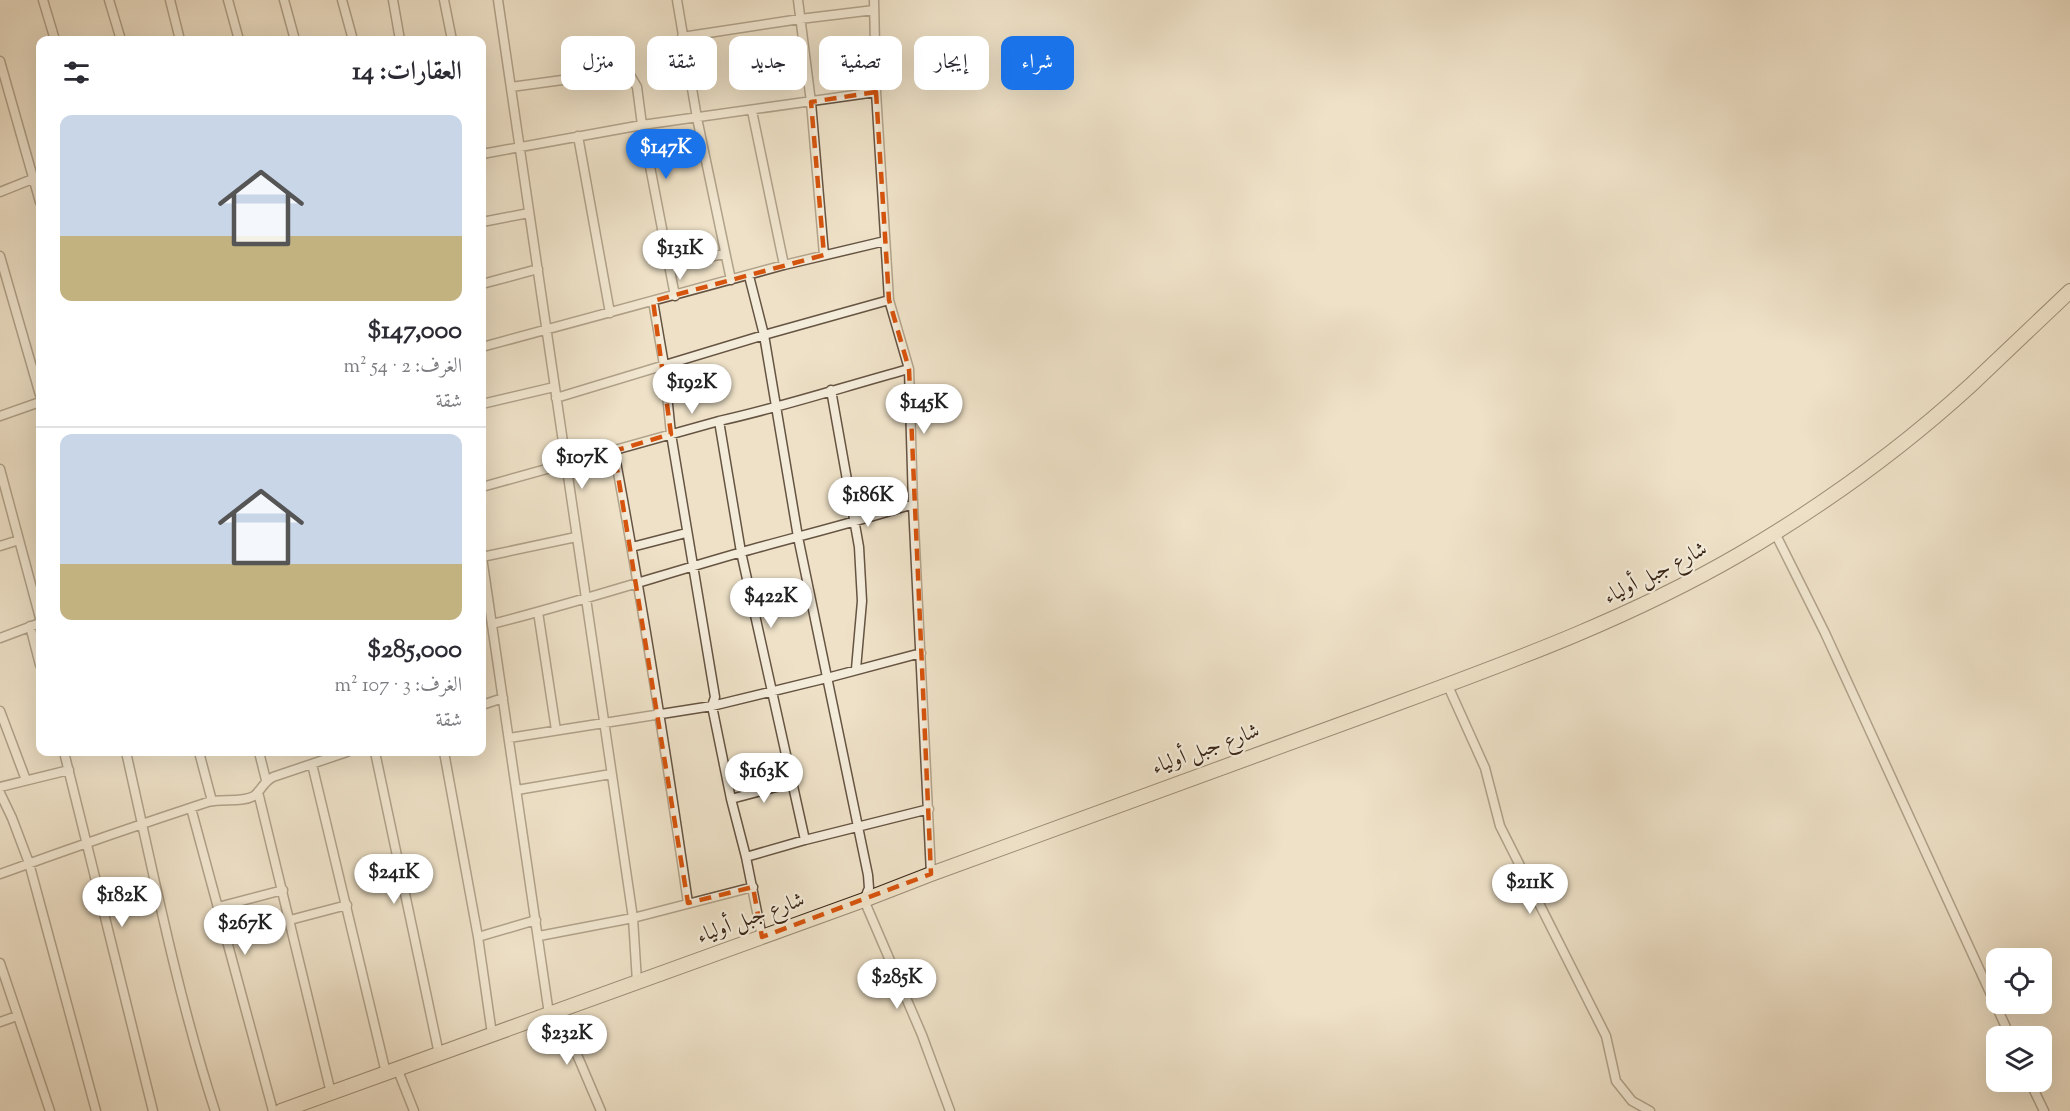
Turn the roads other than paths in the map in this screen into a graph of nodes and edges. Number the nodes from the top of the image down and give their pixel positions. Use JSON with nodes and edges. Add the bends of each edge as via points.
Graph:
{"nodes":[{"id":1,"x":43,"y":0,"type":"edge"},
{"id":2,"x":109,"y":0,"type":"edge"},
{"id":3,"x":170,"y":0,"type":"edge"},
{"id":4,"x":228,"y":0,"type":"edge"},
{"id":5,"x":284,"y":0,"type":"edge"},
{"id":6,"x":342,"y":0,"type":"edge"},
{"id":7,"x":393,"y":0,"type":"edge"},
{"id":8,"x":444,"y":0,"type":"edge"},
{"id":9,"x":498,"y":0,"type":"edge"},
{"id":10,"x":677,"y":0,"type":"edge"},
{"id":11,"x":798,"y":0,"type":"edge"},
{"id":12,"x":874,"y":0,"type":"edge"},
{"id":13,"x":874,"y":10,"type":"junction"},
{"id":14,"x":800,"y":19,"type":"junction"},
{"id":15,"x":54,"y":36,"type":"edge"},
{"id":16,"x":120,"y":36,"type":"edge"},
{"id":17,"x":179,"y":36,"type":"edge"},
{"id":18,"x":238,"y":36,"type":"edge"},
{"id":19,"x":294,"y":36,"type":"edge"},
{"id":20,"x":352,"y":36,"type":"edge"},
{"id":21,"x":399,"y":36,"type":"edge"},
{"id":22,"x":451,"y":36,"type":"edge"},
{"id":23,"x":682,"y":36,"type":"edge"},
{"id":24,"x":689,"y":36,"type":"edge"},
{"id":25,"x":0,"y":61,"type":"edge"},
{"id":26,"x":511,"y":87,"type":"junction"},
{"id":27,"x":692,"y":90,"type":"edge"},
{"id":28,"x":876,"y":92,"type":"junction"},
{"id":29,"x":811,"y":102,"type":"junction"},
{"id":30,"x":752,"y":111,"type":"junction"},
{"id":31,"x":697,"y":118,"type":"junction"},
{"id":32,"x":642,"y":125,"type":"junction"},
{"id":33,"x":578,"y":136,"type":"junction"},
{"id":34,"x":519,"y":148,"type":"junction"},
{"id":35,"x":486,"y":153,"type":"edge"},
{"id":36,"x":36,"y":175,"type":"edge"},
{"id":37,"x":36,"y":178,"type":"edge"},
{"id":38,"x":0,"y":192,"type":"edge"},
{"id":39,"x":529,"y":213,"type":"junction"},
{"id":40,"x":486,"y":221,"type":"edge"},
{"id":41,"x":885,"y":241,"type":"junction"},
{"id":42,"x":724,"y":254,"type":"junction"},
{"id":43,"x":824,"y":255,"type":"junction"},
{"id":44,"x":0,"y":256,"type":"edge"},
{"id":45,"x":668,"y":264,"type":"junction"},
{"id":46,"x":784,"y":265,"type":"junction"},
{"id":47,"x":538,"y":269,"type":"junction"},
{"id":48,"x":749,"y":276,"type":"junction"},
{"id":49,"x":731,"y":280,"type":"junction"},
{"id":50,"x":486,"y":283,"type":"edge"},
{"id":51,"x":2070,"y":291,"type":"edge"},
{"id":52,"x":675,"y":296,"type":"junction"},
{"id":53,"x":889,"y":300,"type":"junction"},
{"id":54,"x":653,"y":301,"type":"junction"},
{"id":55,"x":610,"y":313,"type":"junction"},
{"id":56,"x":546,"y":330,"type":"junction"},
{"id":57,"x":764,"y":335,"type":"junction"},
{"id":58,"x":486,"y":346,"type":"edge"},
{"id":59,"x":664,"y":365,"type":"junction"},
{"id":60,"x":909,"y":369,"type":"junction"},
{"id":61,"x":36,"y":381,"type":"edge"},
{"id":62,"x":554,"y":387,"type":"junction"},
{"id":63,"x":831,"y":390,"type":"junction"},
{"id":64,"x":556,"y":398,"type":"junction"},
{"id":65,"x":36,"y":403,"type":"edge"},
{"id":66,"x":486,"y":403,"type":"edge"},
{"id":67,"x":777,"y":406,"type":"junction"},
{"id":68,"x":0,"y":416,"type":"edge"},
{"id":69,"x":719,"y":421,"type":"junction"},
{"id":70,"x":671,"y":434,"type":"junction"},
{"id":71,"x":614,"y":451,"type":"junction"},
{"id":72,"x":566,"y":465,"type":"junction"},
{"id":73,"x":0,"y":469,"type":"edge"},
{"id":74,"x":486,"y":486,"type":"edge"},
{"id":75,"x":913,"y":504,"type":"junction"},
{"id":76,"x":853,"y":523,"type":"junction"},
{"id":77,"x":1775,"y":532,"type":"junction"},
{"id":78,"x":686,"y":533,"type":"junction"},
{"id":79,"x":576,"y":537,"type":"junction"},
{"id":80,"x":798,"y":537,"type":"junction"},
{"id":81,"x":19,"y":540,"type":"junction"},
{"id":82,"x":0,"y":546,"type":"edge"},
{"id":83,"x":632,"y":547,"type":"junction"},
{"id":84,"x":741,"y":552,"type":"junction"},
{"id":85,"x":486,"y":556,"type":"edge"},
{"id":86,"x":692,"y":567,"type":"junction"},
{"id":87,"x":639,"y":583,"type":"junction"},
{"id":88,"x":486,"y":590,"type":"edge"},
{"id":89,"x":585,"y":598,"type":"junction"},
{"id":90,"x":36,"y":603,"type":"edge"},
{"id":91,"x":538,"y":612,"type":"junction"},
{"id":92,"x":36,"y":624,"type":"edge"},
{"id":93,"x":492,"y":624,"type":"junction"},
{"id":94,"x":30,"y":626,"type":"junction"},
{"id":95,"x":0,"y":638,"type":"edge"},
{"id":96,"x":36,"y":649,"type":"edge"},
{"id":97,"x":921,"y":653,"type":"junction"},
{"id":98,"x":856,"y":669,"type":"junction"},
{"id":99,"x":827,"y":678,"type":"junction"},
{"id":100,"x":1448,"y":686,"type":"junction"},
{"id":101,"x":771,"y":692,"type":"junction"},
{"id":102,"x":503,"y":698,"type":"junction"},
{"id":103,"x":486,"y":704,"type":"edge"},
{"id":104,"x":712,"y":706,"type":"junction"},
{"id":105,"x":0,"y":711,"type":"edge"},
{"id":106,"x":661,"y":714,"type":"junction"},
{"id":107,"x":604,"y":724,"type":"junction"},
{"id":108,"x":556,"y":730,"type":"junction"},
{"id":109,"x":509,"y":738,"type":"junction"},
{"id":110,"x":65,"y":756,"type":"edge"},
{"id":111,"x":127,"y":756,"type":"edge"},
{"id":112,"x":200,"y":756,"type":"edge"},
{"id":113,"x":260,"y":756,"type":"edge"},
{"id":114,"x":324,"y":756,"type":"edge"},
{"id":115,"x":376,"y":756,"type":"edge"},
{"id":116,"x":445,"y":756,"type":"edge"},
{"id":117,"x":312,"y":764,"type":"junction"},
{"id":118,"x":69,"y":770,"type":"junction"},
{"id":119,"x":611,"y":774,"type":"junction"},
{"id":120,"x":26,"y":780,"type":"junction"},
{"id":121,"x":266,"y":780,"type":"junction"},
{"id":122,"x":791,"y":783,"type":"junction"},
{"id":123,"x":0,"y":787,"type":"edge"},
{"id":124,"x":517,"y":790,"type":"junction"},
{"id":125,"x":0,"y":792,"type":"edge"},
{"id":126,"x":258,"y":792,"type":"junction"},
{"id":127,"x":730,"y":799,"type":"junction"},
{"id":128,"x":212,"y":801,"type":"junction"},
{"id":129,"x":191,"y":808,"type":"junction"},
{"id":130,"x":929,"y":808,"type":"junction"},
{"id":131,"x":142,"y":823,"type":"junction"},
{"id":132,"x":858,"y":826,"type":"junction"},
{"id":133,"x":805,"y":840,"type":"junction"},
{"id":134,"x":88,"y":842,"type":"junction"},
{"id":135,"x":746,"y":857,"type":"junction"},
{"id":136,"x":29,"y":863,"type":"junction"},
{"id":137,"x":0,"y":874,"type":"edge"},
{"id":138,"x":931,"y":874,"type":"junction"},
{"id":139,"x":753,"y":886,"type":"junction"},
{"id":140,"x":283,"y":890,"type":"junction"},
{"id":141,"x":864,"y":900,"type":"junction"},
{"id":142,"x":688,"y":903,"type":"junction"},
{"id":143,"x":347,"y":905,"type":"junction"},
{"id":144,"x":218,"y":907,"type":"junction"},
{"id":145,"x":633,"y":918,"type":"junction"},
{"id":146,"x":290,"y":920,"type":"junction"},
{"id":147,"x":536,"y":920,"type":"junction"},
{"id":148,"x":539,"y":936,"type":"junction"},
{"id":149,"x":478,"y":937,"type":"junction"},
{"id":150,"x":762,"y":937,"type":"junction"},
{"id":151,"x":0,"y":963,"type":"edge"},
{"id":152,"x":637,"y":982,"type":"junction"},
{"id":153,"x":553,"y":1012,"type":"junction"},
{"id":154,"x":17,"y":1016,"type":"junction"},
{"id":155,"x":0,"y":1022,"type":"edge"},
{"id":156,"x":2005,"y":1026,"type":"edge"},
{"id":157,"x":492,"y":1034,"type":"junction"},
{"id":158,"x":439,"y":1053,"type":"junction"},
{"id":159,"x":391,"y":1070,"type":"junction"},
{"id":160,"x":2035,"y":1092,"type":"edge"},
{"id":161,"x":331,"y":1093,"type":"junction"},
{"id":162,"x":598,"y":1110,"type":"edge"},
{"id":163,"x":50,"y":1111,"type":"edge"},
{"id":164,"x":96,"y":1111,"type":"edge"},
{"id":165,"x":153,"y":1111,"type":"edge"},
{"id":166,"x":215,"y":1111,"type":"edge"},
{"id":167,"x":273,"y":1111,"type":"edge"},
{"id":168,"x":281,"y":1111,"type":"edge"},
{"id":169,"x":414,"y":1111,"type":"edge"},
{"id":170,"x":951,"y":1111,"type":"edge"},
{"id":171,"x":1650,"y":1111,"type":"edge"},
{"id":172,"x":2044,"y":1111,"type":"edge"}],
"edges":[{"from":1,"to":15,"type":"street"},
{"from":2,"to":16,"type":"street"},
{"from":3,"to":17,"type":"street"},
{"from":4,"to":18,"type":"street"},
{"from":5,"to":19,"type":"street"},
{"from":6,"to":20,"type":"street"},
{"from":7,"to":21,"type":"street"},
{"from":8,"to":22,"type":"street"},
{"from":9,"to":26,"type":"street"},
{"from":10,"to":23,"type":"street"},
{"from":11,"to":14,"type":"street"},
{"from":12,"to":13,"type":"street"},
{"from":13,"to":14,"type":"street"},
{"from":13,"to":28,"type":"street"},
{"from":14,"to":24,"type":"street"},
{"from":14,"to":29,"type":"street"},
{"from":25,"to":36,"type":"street"},
{"from":26,"to":32,"type":"street","via":[[621,72],[630,75],[637,87]]},
{"from":26,"to":34,"type":"street"},
{"from":27,"to":31,"type":"street"},
{"from":28,"to":29,"type":"street"},
{"from":28,"to":41,"type":"street"},
{"from":29,"to":30,"type":"street"},
{"from":29,"to":43,"type":"street"},
{"from":30,"to":31,"type":"street"},
{"from":30,"to":46,"type":"street"},
{"from":31,"to":32,"type":"street"},
{"from":31,"to":42,"type":"street"},
{"from":32,"to":33,"type":"street"},
{"from":32,"to":45,"type":"street"},
{"from":33,"to":34,"type":"street"},
{"from":33,"to":55,"type":"street"},
{"from":34,"to":35,"type":"street"},
{"from":34,"to":39,"type":"street"},
{"from":37,"to":38,"type":"street"},
{"from":39,"to":40,"type":"street"},
{"from":39,"to":47,"type":"street"},
{"from":41,"to":43,"type":"street"},
{"from":41,"to":53,"type":"street"},
{"from":42,"to":45,"type":"street"},
{"from":42,"to":49,"type":"street"},
{"from":43,"to":46,"type":"street"},
{"from":44,"to":61,"type":"street"},
{"from":45,"to":52,"type":"street"},
{"from":46,"to":48,"type":"street"},
{"from":47,"to":50,"type":"street"},
{"from":47,"to":56,"type":"street"},
{"from":48,"to":49,"type":"street"},
{"from":48,"to":57,"type":"street"},
{"from":49,"to":52,"type":"street"},
{"from":51,"to":77,"type":"highway","name":"شارع جبل أولياء","via":[[1912,435]]},
{"from":52,"to":54,"type":"street"},
{"from":53,"to":57,"type":"street"},
{"from":53,"to":60,"type":"street"},
{"from":54,"to":55,"type":"street"},
{"from":54,"to":59,"type":"street"},
{"from":55,"to":56,"type":"street"},
{"from":56,"to":58,"type":"street"},
{"from":56,"to":62,"type":"street"},
{"from":57,"to":59,"type":"street"},
{"from":57,"to":67,"type":"street"},
{"from":59,"to":64,"type":"street"},
{"from":59,"to":70,"type":"street"},
{"from":60,"to":63,"type":"street"},
{"from":60,"to":75,"type":"street"},
{"from":62,"to":64,"type":"street"},
{"from":62,"to":66,"type":"street"},
{"from":63,"to":67,"type":"street"},
{"from":63,"to":76,"type":"street"},
{"from":64,"to":72,"type":"street"},
{"from":65,"to":68,"type":"street"},
{"from":67,"to":69,"type":"street"},
{"from":67,"to":80,"type":"street"},
{"from":69,"to":70,"type":"street"},
{"from":69,"to":84,"type":"street"},
{"from":70,"to":71,"type":"street"},
{"from":70,"to":78,"type":"street"},
{"from":71,"to":72,"type":"street"},
{"from":71,"to":83,"type":"street"},
{"from":72,"to":74,"type":"street"},
{"from":72,"to":79,"type":"street"},
{"from":73,"to":81,"type":"street"},
{"from":75,"to":76,"type":"street"},
{"from":75,"to":97,"type":"street"},
{"from":76,"to":80,"type":"street"},
{"from":76,"to":98,"type":"street","via":[[859,547],[862,601]]},
{"from":77,"to":100,"type":"highway","name":"شارع جبل أولياء","via":[[1641,607]]},
{"from":77,"to":156,"type":"street","via":[[1826,633]]},
{"from":78,"to":83,"type":"street"},
{"from":78,"to":86,"type":"street"},
{"from":79,"to":85,"type":"street"},
{"from":79,"to":89,"type":"street"},
{"from":80,"to":84,"type":"street"},
{"from":80,"to":99,"type":"street"},
{"from":81,"to":82,"type":"street"},
{"from":81,"to":90,"type":"street"},
{"from":83,"to":87,"type":"street"},
{"from":84,"to":86,"type":"street"},
{"from":84,"to":101,"type":"street"},
{"from":86,"to":87,"type":"street"},
{"from":86,"to":104,"type":"street","via":[[715,697]]},
{"from":87,"to":89,"type":"street"},
{"from":87,"to":106,"type":"street"},
{"from":88,"to":93,"type":"street"},
{"from":89,"to":91,"type":"street"},
{"from":89,"to":107,"type":"street"},
{"from":91,"to":93,"type":"street"},
{"from":91,"to":108,"type":"street"},
{"from":92,"to":94,"type":"street"},
{"from":93,"to":102,"type":"street"},
{"from":94,"to":95,"type":"street"},
{"from":94,"to":96,"type":"street"},
{"from":97,"to":98,"type":"street"},
{"from":97,"to":130,"type":"street"},
{"from":98,"to":99,"type":"street"},
{"from":99,"to":101,"type":"street"},
{"from":99,"to":132,"type":"street"},
{"from":100,"to":138,"type":"highway","name":"شارع جبل أولياء"},
{"from":100,"to":171,"type":"street","via":[[1485,768],[1500,826],[1606,1036],[1616,1081],[1632,1101]]},
{"from":101,"to":104,"type":"street"},
{"from":101,"to":122,"type":"street"},
{"from":102,"to":103,"type":"street"},
{"from":102,"to":109,"type":"street"},
{"from":104,"to":106,"type":"street"},
{"from":104,"to":127,"type":"street"},
{"from":105,"to":120,"type":"street"},
{"from":106,"to":107,"type":"street"},
{"from":106,"to":142,"type":"street"},
{"from":107,"to":108,"type":"street"},
{"from":107,"to":119,"type":"street"},
{"from":108,"to":109,"type":"street"},
{"from":109,"to":124,"type":"street"},
{"from":110,"to":118,"type":"street"},
{"from":111,"to":131,"type":"street"},
{"from":112,"to":128,"type":"street"},
{"from":113,"to":121,"type":"street"},
{"from":114,"to":117,"type":"street"},
{"from":115,"to":158,"type":"street"},
{"from":116,"to":149,"type":"street"},
{"from":117,"to":121,"type":"street"},
{"from":117,"to":143,"type":"street"},
{"from":118,"to":120,"type":"street"},
{"from":118,"to":134,"type":"street"},
{"from":119,"to":124,"type":"street"},
{"from":119,"to":145,"type":"street"},
{"from":120,"to":123,"type":"street"},
{"from":121,"to":126,"type":"street"},
{"from":122,"to":127,"type":"street"},
{"from":122,"to":133,"type":"street"},
{"from":124,"to":147,"type":"street"},
{"from":125,"to":136,"type":"street"},
{"from":126,"to":128,"type":"street","via":[[247,798]]},
{"from":126,"to":140,"type":"street"},
{"from":127,"to":135,"type":"street"},
{"from":128,"to":129,"type":"street"},
{"from":129,"to":131,"type":"street"},
{"from":129,"to":144,"type":"street"},
{"from":130,"to":132,"type":"street"},
{"from":130,"to":138,"type":"street"},
{"from":131,"to":134,"type":"street"},
{"from":131,"to":166,"type":"street"},
{"from":132,"to":133,"type":"street"},
{"from":132,"to":141,"type":"street","via":[[868,875],[869,888]]},
{"from":133,"to":135,"type":"street"},
{"from":134,"to":136,"type":"street"},
{"from":134,"to":165,"type":"street"},
{"from":135,"to":139,"type":"street"},
{"from":136,"to":137,"type":"street"},
{"from":136,"to":164,"type":"street"},
{"from":138,"to":141,"type":"highway","name":"شارع جبل أولياء"},
{"from":139,"to":142,"type":"street"},
{"from":139,"to":150,"type":"street"},
{"from":140,"to":144,"type":"street"},
{"from":140,"to":146,"type":"street"},
{"from":141,"to":150,"type":"highway","name":"شارع جبل أولياء"},
{"from":141,"to":170,"type":"street"},
{"from":142,"to":145,"type":"street"},
{"from":143,"to":146,"type":"street"},
{"from":143,"to":159,"type":"street"},
{"from":144,"to":167,"type":"street"},
{"from":145,"to":148,"type":"street"},
{"from":145,"to":152,"type":"street"},
{"from":146,"to":161,"type":"street"},
{"from":147,"to":148,"type":"street"},
{"from":147,"to":149,"type":"street"},
{"from":148,"to":153,"type":"street"},
{"from":149,"to":157,"type":"street"},
{"from":150,"to":152,"type":"highway","name":"شارع جبل أولياء"},
{"from":151,"to":154,"type":"street"},
{"from":152,"to":153,"type":"highway","name":"شارع جبل أولياء"},
{"from":153,"to":157,"type":"highway","name":"شارع جبل أولياء"},
{"from":153,"to":162,"type":"street"},
{"from":154,"to":155,"type":"street"},
{"from":154,"to":163,"type":"street"},
{"from":157,"to":158,"type":"highway","name":"شارع جبل أولياء"},
{"from":158,"to":159,"type":"highway","name":"شارع جبل أولياء"},
{"from":159,"to":161,"type":"highway","name":"شارع جبل أولياء"},
{"from":159,"to":169,"type":"street"},
{"from":160,"to":172,"type":"street"},
{"from":161,"to":168,"type":"highway","name":"شارع جبل أولياء"}]}
